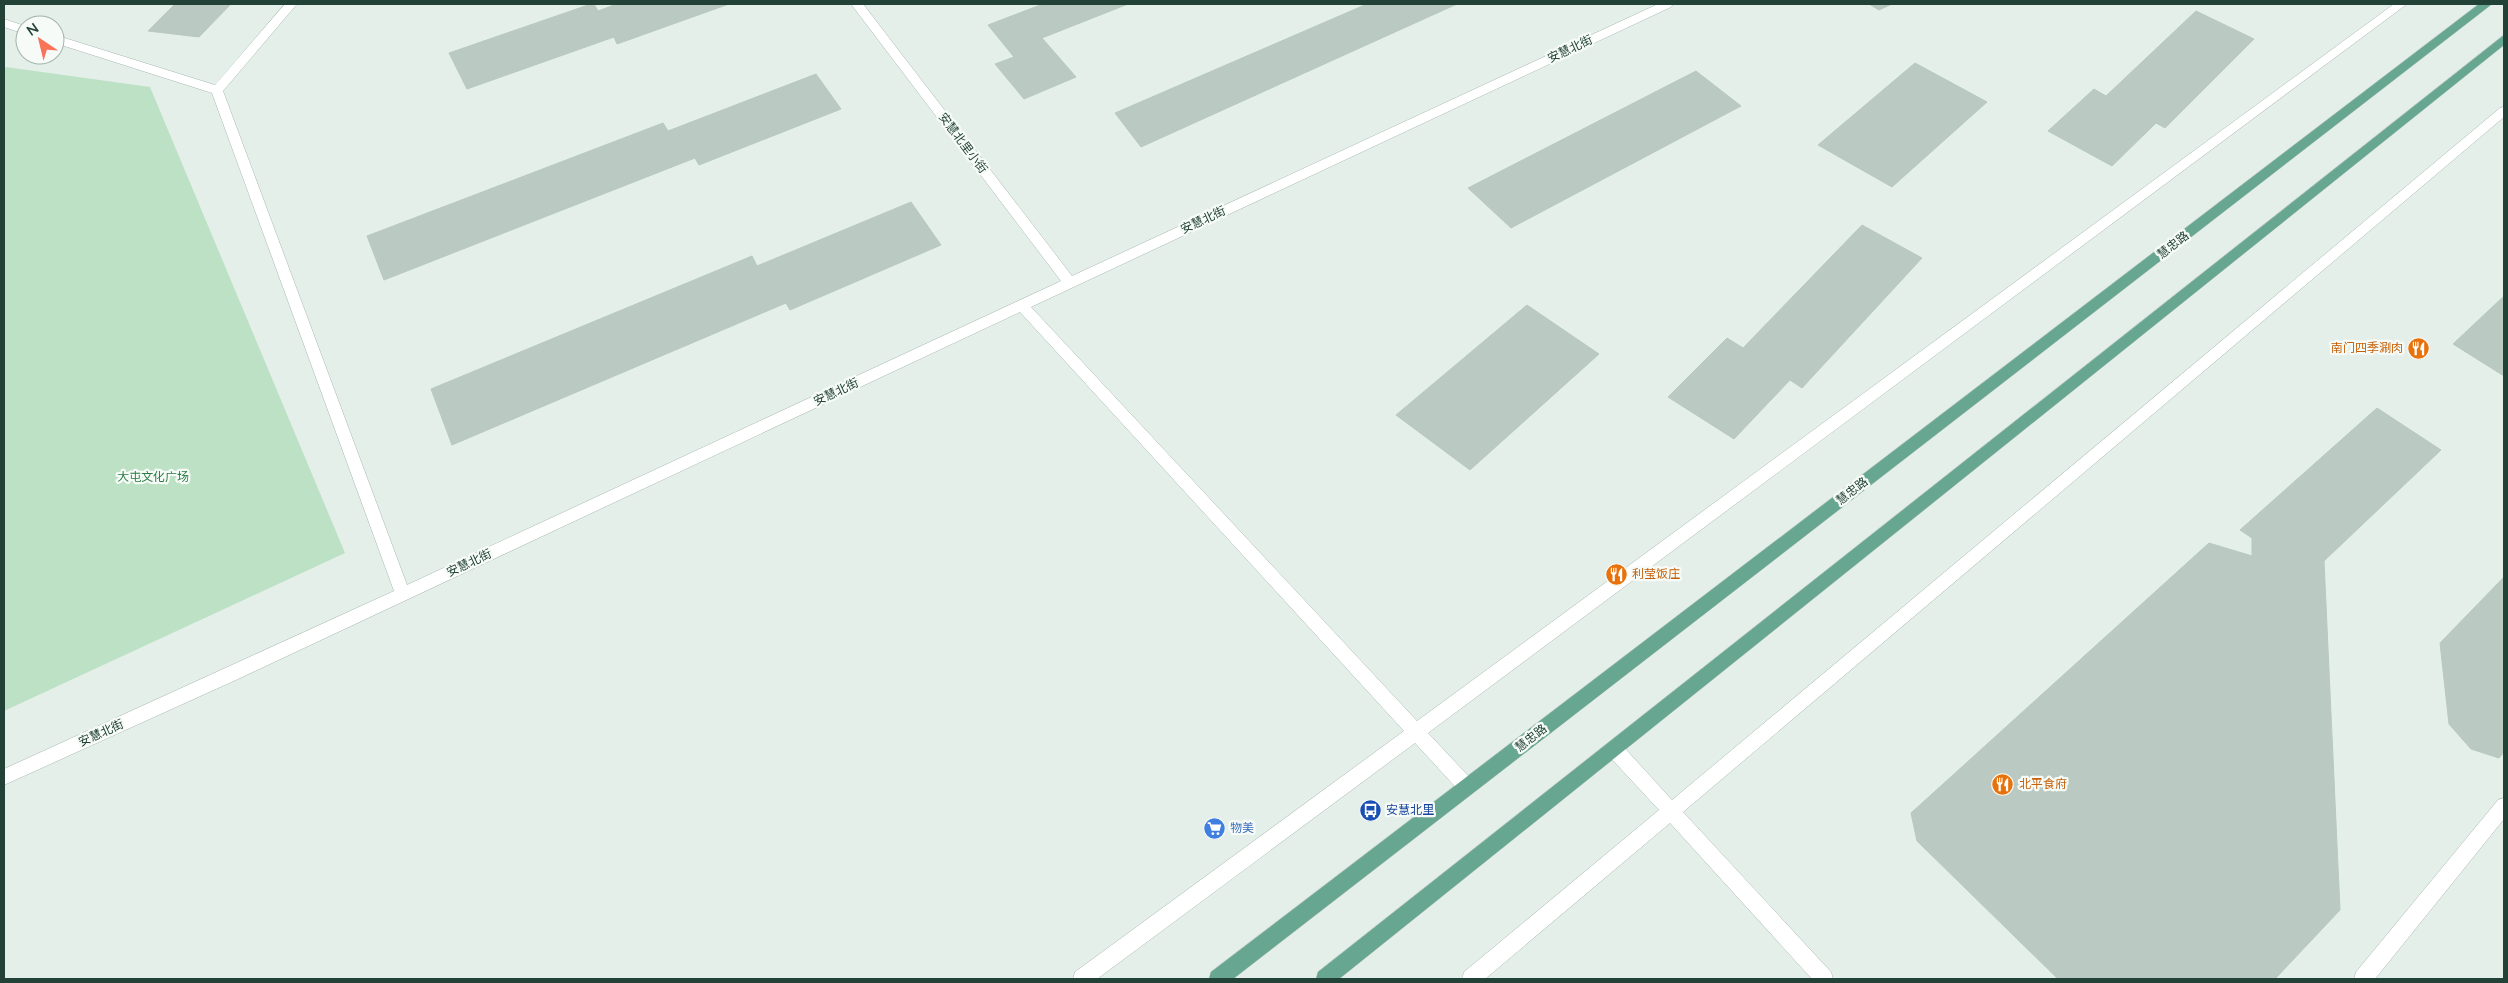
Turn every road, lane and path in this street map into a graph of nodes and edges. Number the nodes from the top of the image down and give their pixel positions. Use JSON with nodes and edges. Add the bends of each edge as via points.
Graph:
{"nodes":[{"id":1,"x":291,"y":4,"type":"edge"},
{"id":2,"x":857,"y":4,"type":"edge"},
{"id":3,"x":1667,"y":4,"type":"edge"},
{"id":4,"x":2401,"y":4,"type":"edge"},
{"id":5,"x":2486,"y":4,"type":"edge"},
{"id":6,"x":2504,"y":39,"type":"edge"},
{"id":7,"x":65,"y":42,"type":"edge"},
{"id":8,"x":217,"y":90,"type":"junction"},
{"id":9,"x":2504,"y":111,"type":"edge"},
{"id":10,"x":1070,"y":283,"type":"junction"},
{"id":11,"x":1021,"y":305,"type":"junction"},
{"id":12,"x":403,"y":594,"type":"junction"},
{"id":13,"x":1416,"y":732,"type":"junction"},
{"id":14,"x":1614,"y":749,"type":"junction"},
{"id":15,"x":4,"y":776,"type":"edge"},
{"id":16,"x":1467,"y":787,"type":"junction"},
{"id":17,"x":2504,"y":806,"type":"edge"},
{"id":18,"x":1671,"y":811,"type":"junction"},
{"id":19,"x":1082,"y":979,"type":"edge"},
{"id":20,"x":1218,"y":979,"type":"edge"},
{"id":21,"x":1325,"y":979,"type":"edge"},
{"id":22,"x":1471,"y":979,"type":"edge"},
{"id":23,"x":1824,"y":979,"type":"edge"},
{"id":24,"x":2363,"y":979,"type":"edge"}],
"edges":[{"from":1,"to":8,"type":"street"},
{"from":2,"to":10,"type":"street","name":"安慧北里小街"},
{"from":3,"to":10,"type":"street","name":"安慧北街"},
{"from":4,"to":13,"type":"street"},
{"from":5,"to":16,"type":"main road","name":"慧忠路"},
{"from":6,"to":14,"type":"main road"},
{"from":7,"to":8,"type":"street"},
{"from":8,"to":12,"type":"street"},
{"from":9,"to":18,"type":"street"},
{"from":10,"to":11,"type":"street","name":"安慧北街"},
{"from":11,"to":12,"type":"street","name":"安慧北街"},
{"from":11,"to":13,"type":"street"},
{"from":12,"to":15,"type":"street","name":"安慧北街"},
{"from":13,"to":16,"type":"street"},
{"from":13,"to":19,"type":"street"},
{"from":14,"to":18,"type":"street"},
{"from":14,"to":21,"type":"main road"},
{"from":16,"to":20,"type":"main road","name":"慧忠路"},
{"from":17,"to":24,"type":"street"},
{"from":18,"to":22,"type":"street"},
{"from":18,"to":23,"type":"street"}]}
